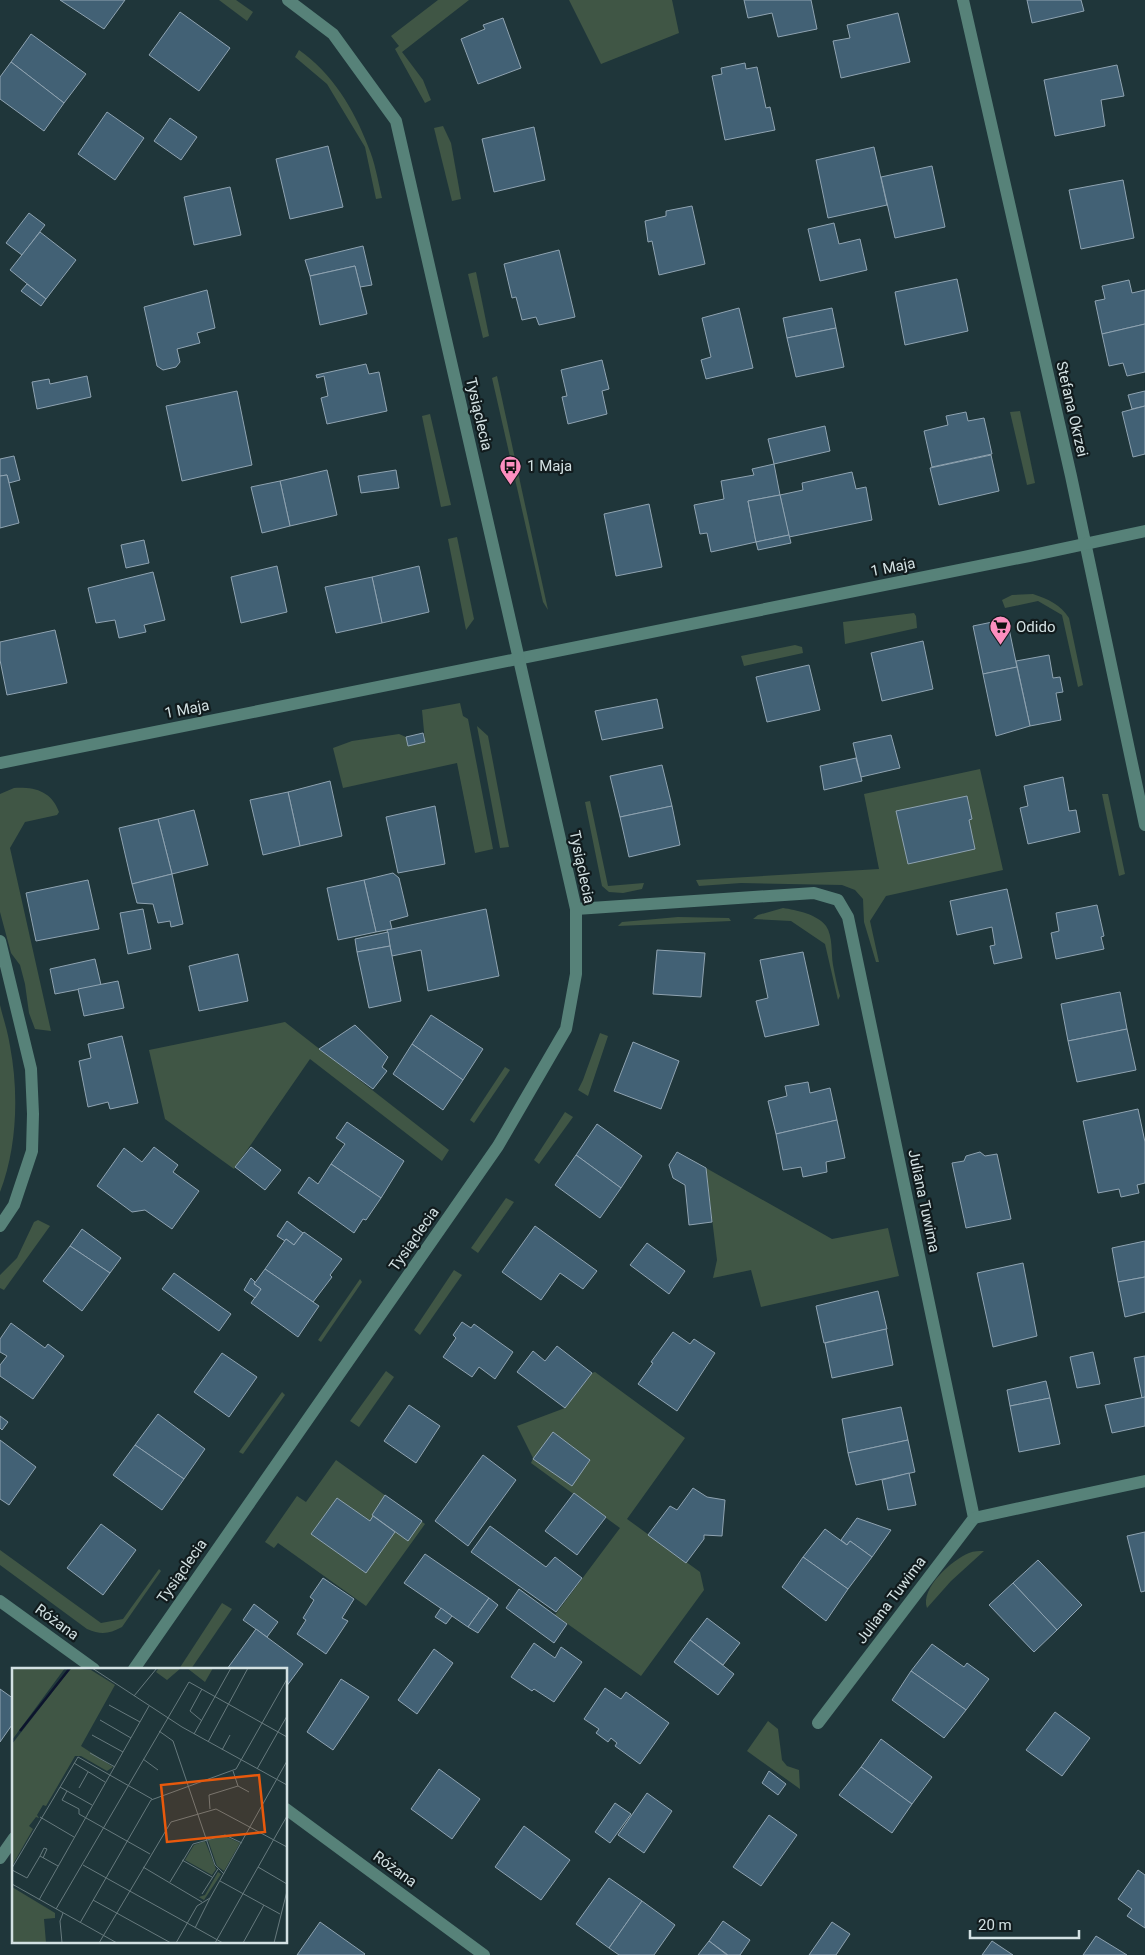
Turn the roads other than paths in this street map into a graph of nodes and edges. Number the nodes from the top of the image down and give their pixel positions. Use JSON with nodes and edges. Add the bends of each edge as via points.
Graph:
{"nodes":[{"id":1,"x":288,"y":0,"type":"edge"},
{"id":2,"x":963,"y":0,"type":"edge"},
{"id":3,"x":1145,"y":530,"type":"edge"},
{"id":4,"x":1086,"y":544,"type":"junction"},
{"id":5,"x":519,"y":660,"type":"junction"},
{"id":6,"x":0,"y":763,"type":"edge"},
{"id":7,"x":1145,"y":825,"type":"edge"},
{"id":8,"x":576,"y":909,"type":"junction"},
{"id":9,"x":0,"y":941,"type":"edge"},
{"id":10,"x":0,"y":1226,"type":"edge"},
{"id":11,"x":1145,"y":1482,"type":"edge"},
{"id":12,"x":974,"y":1518,"type":"junction"},
{"id":13,"x":0,"y":1601,"type":"edge"},
{"id":14,"x":93,"y":1668,"type":"edge"},
{"id":15,"x":135,"y":1668,"type":"edge"},
{"id":16,"x":818,"y":1723,"type":"dead end"},
{"id":17,"x":288,"y":1810,"type":"edge"},
{"id":18,"x":12,"y":1841,"type":"edge"},
{"id":19,"x":0,"y":1858,"type":"edge"},
{"id":20,"x":484,"y":1955,"type":"edge"}],
"edges":[{"from":1,"to":5,"type":"street","name":"Tysiąclecia","via":[[333,34],[396,121]]},
{"from":2,"to":4,"type":"street","name":"Stefana Okrzei"},
{"from":3,"to":4,"type":"street","name":"1 Maja"},
{"from":4,"to":5,"type":"street","name":"1 Maja"},
{"from":4,"to":7,"type":"street","name":"Stefana Okrzei"},
{"from":5,"to":6,"type":"street","name":"1 Maja"},
{"from":5,"to":8,"type":"street","name":"Tysiąclecia"},
{"from":8,"to":12,"type":"street","name":"Juliana Tuwima","via":[[814,893],[838,900],[848,916]]},
{"from":8,"to":15,"type":"street","name":"Tysiąclecia","via":[[576,974],[566,1029],[508,1129]]},
{"from":9,"to":10,"type":"street","via":[[31,1069],[33,1114],[32,1151],[14,1206]]},
{"from":11,"to":12,"type":"street"},
{"from":12,"to":16,"type":"street","name":"Juliana Tuwima"},
{"from":13,"to":14,"type":"street","name":"Różana"},
{"from":17,"to":20,"type":"street","name":"Różana"},
{"from":18,"to":19,"type":"street"}]}
